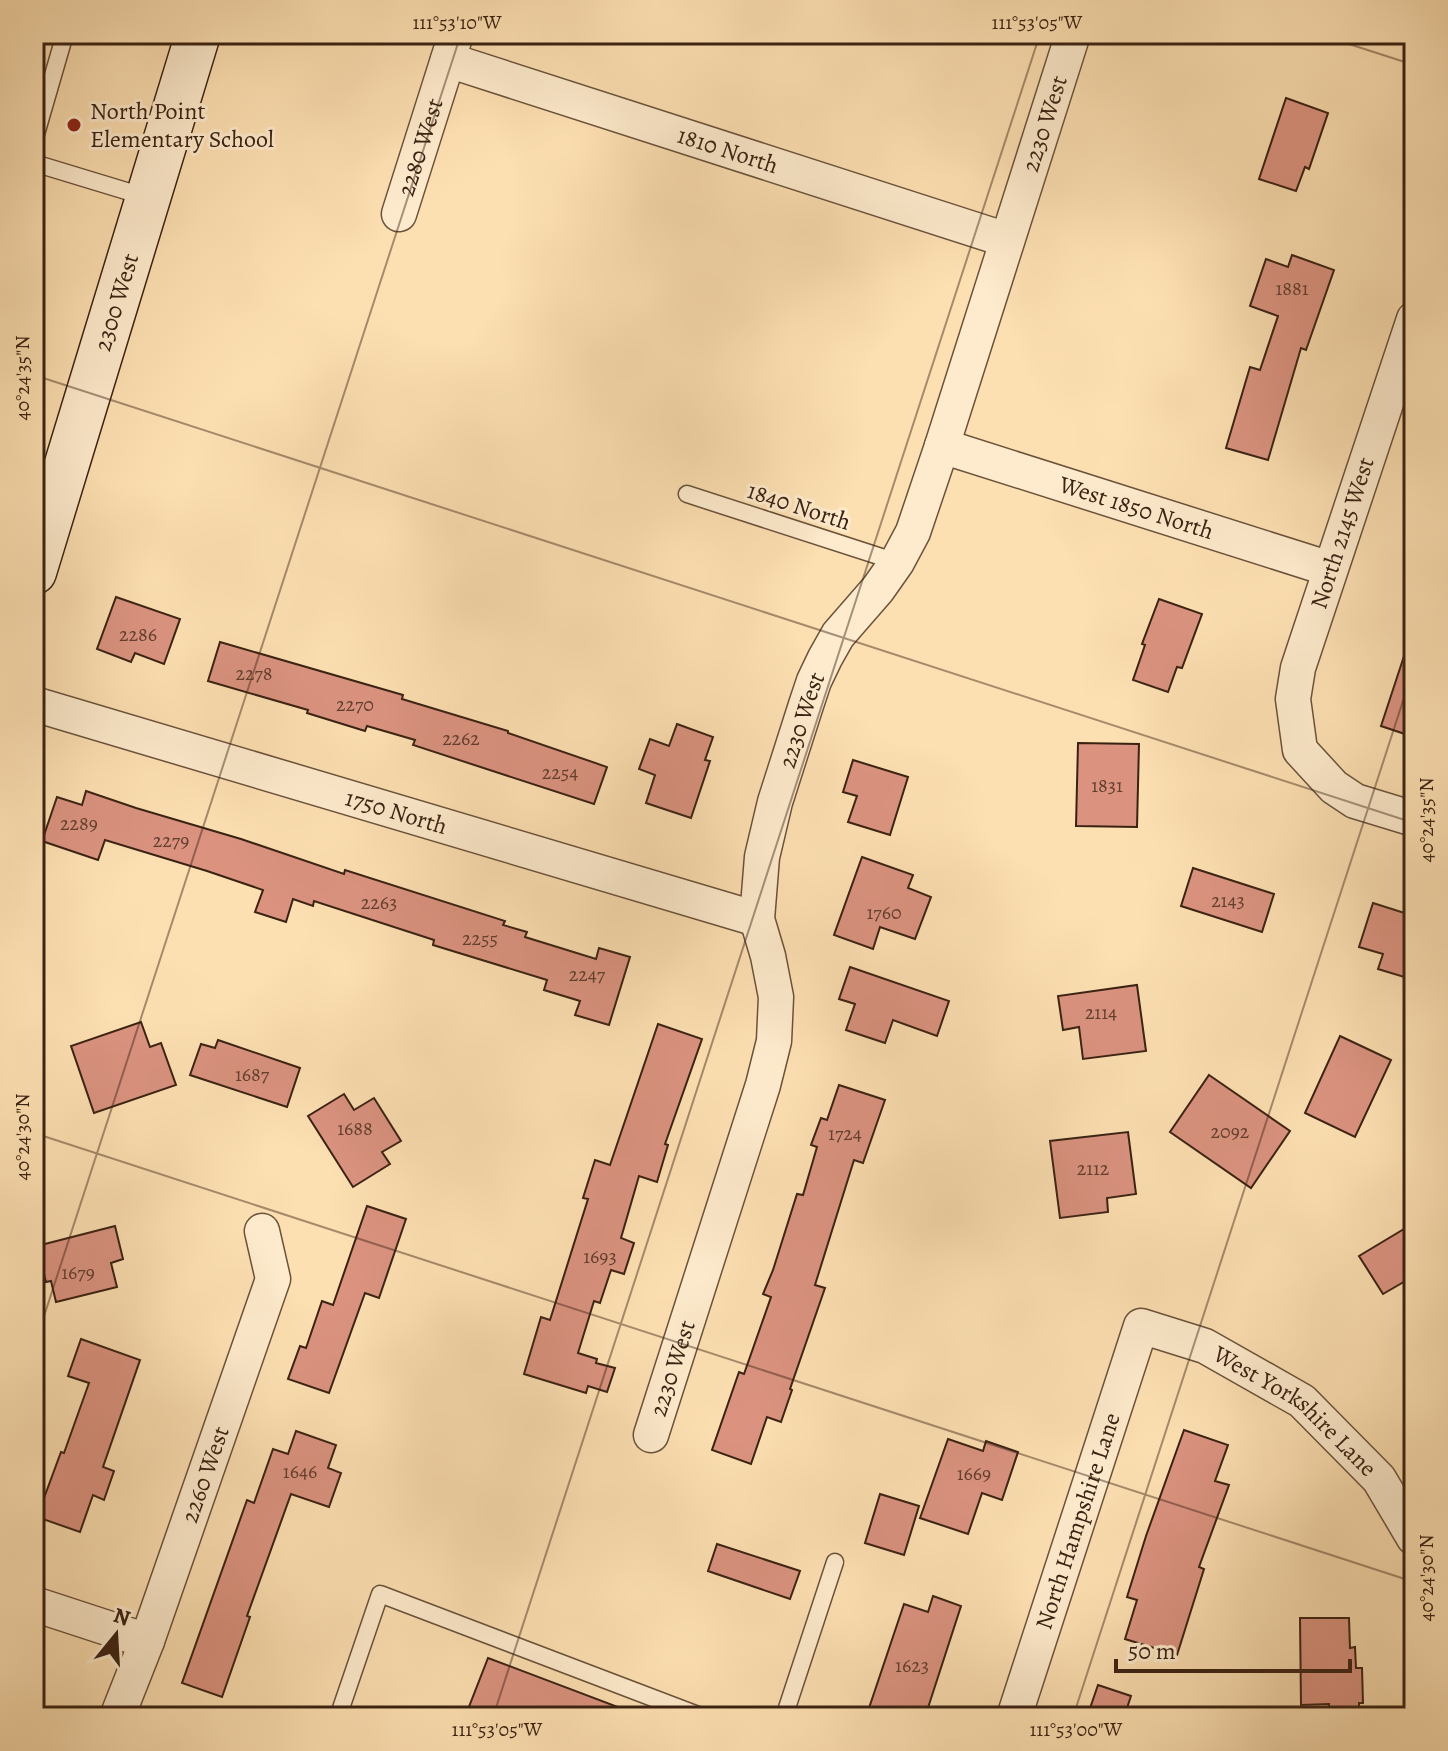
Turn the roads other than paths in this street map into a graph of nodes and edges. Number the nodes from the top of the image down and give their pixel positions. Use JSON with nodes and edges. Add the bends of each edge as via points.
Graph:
{"nodes":[{"id":1,"x":65,"y":34,"type":"edge"},
{"id":2,"x":198,"y":34,"type":"edge"},
{"id":3,"x":1073,"y":34,"type":"edge"},
{"id":4,"x":452,"y":47,"type":"edge"},
{"id":5,"x":34,"y":141,"type":"edge"},
{"id":6,"x":34,"y":163,"type":"edge"},
{"id":7,"x":148,"y":197,"type":"junction"},
{"id":8,"x":399,"y":214,"type":"dead end"},
{"id":9,"x":1007,"y":240,"type":"junction"},
{"id":10,"x":1414,"y":319,"type":"edge"},
{"id":11,"x":942,"y":446,"type":"junction"},
{"id":12,"x":687,"y":494,"type":"dead end"},
{"id":13,"x":897,"y":562,"type":"junction"},
{"id":14,"x":1330,"y":569,"type":"junction"},
{"id":15,"x":34,"y":572,"type":"edge"},
{"id":16,"x":34,"y":704,"type":"edge"},
{"id":17,"x":1414,"y":819,"type":"edge"},
{"id":18,"x":757,"y":919,"type":"junction"},
{"id":19,"x":262,"y":1231,"type":"dead end"},
{"id":20,"x":1141,"y":1326,"type":"joint"},
{"id":21,"x":651,"y":1435,"type":"dead end"},
{"id":22,"x":1414,"y":1538,"type":"edge"},
{"id":23,"x":835,"y":1562,"type":"dead end"},
{"id":24,"x":34,"y":1604,"type":"edge"},
{"id":25,"x":147,"y":1641,"type":"junction"},
{"id":26,"x":117,"y":1717,"type":"edge"},
{"id":27,"x":338,"y":1717,"type":"edge"},
{"id":28,"x":703,"y":1717,"type":"edge"},
{"id":29,"x":784,"y":1717,"type":"edge"},
{"id":30,"x":1014,"y":1717,"type":"edge"}],
"edges":[{"from":1,"to":5,"type":"lane"},
{"from":2,"to":7,"type":"main road","name":"2300 West"},
{"from":3,"to":9,"type":"street","name":"2230 West"},
{"from":4,"to":8,"type":"street","name":"2280 West"},
{"from":4,"to":9,"type":"street","name":"1810 North"},
{"from":6,"to":7,"type":"lane"},
{"from":7,"to":15,"type":"main road","name":"2300 West"},
{"from":9,"to":11,"type":"street","name":"2230 West"},
{"from":10,"to":14,"type":"street","name":"North 2145 West"},
{"from":11,"to":13,"type":"street","name":"2230 West","via":[[913,532]]},
{"from":11,"to":14,"type":"street","name":"West 1850 North"},
{"from":12,"to":13,"type":"lane","name":"1840 North"},
{"from":13,"to":18,"type":"street","name":"2230 West","via":[[838,635],[814,681],[775,802],[762,857]]},
{"from":14,"to":17,"type":"street","name":"North 2145 West","via":[[1298,668],[1293,699],[1300,750],[1334,787],[1355,801]]},
{"from":16,"to":18,"type":"street","name":"1750 North"},
{"from":18,"to":21,"type":"street","name":"2230 West","via":[[776,997],[774,1041]]},
{"from":19,"to":25,"type":"street","name":"2260 West","via":[[273,1279]]},
{"from":20,"to":22,"type":"street","name":"West Yorkshire Lane","via":[[1205,1346],[1302,1401],[1379,1479]]},
{"from":20,"to":30,"type":"street","name":"North Hampshire Lane"},
{"from":23,"to":29,"type":"lane"},
{"from":24,"to":25,"type":"street"},
{"from":25,"to":26,"type":"street","name":"2260 West"},
{"from":27,"to":28,"type":"lane","via":[[380,1594]]}]}
